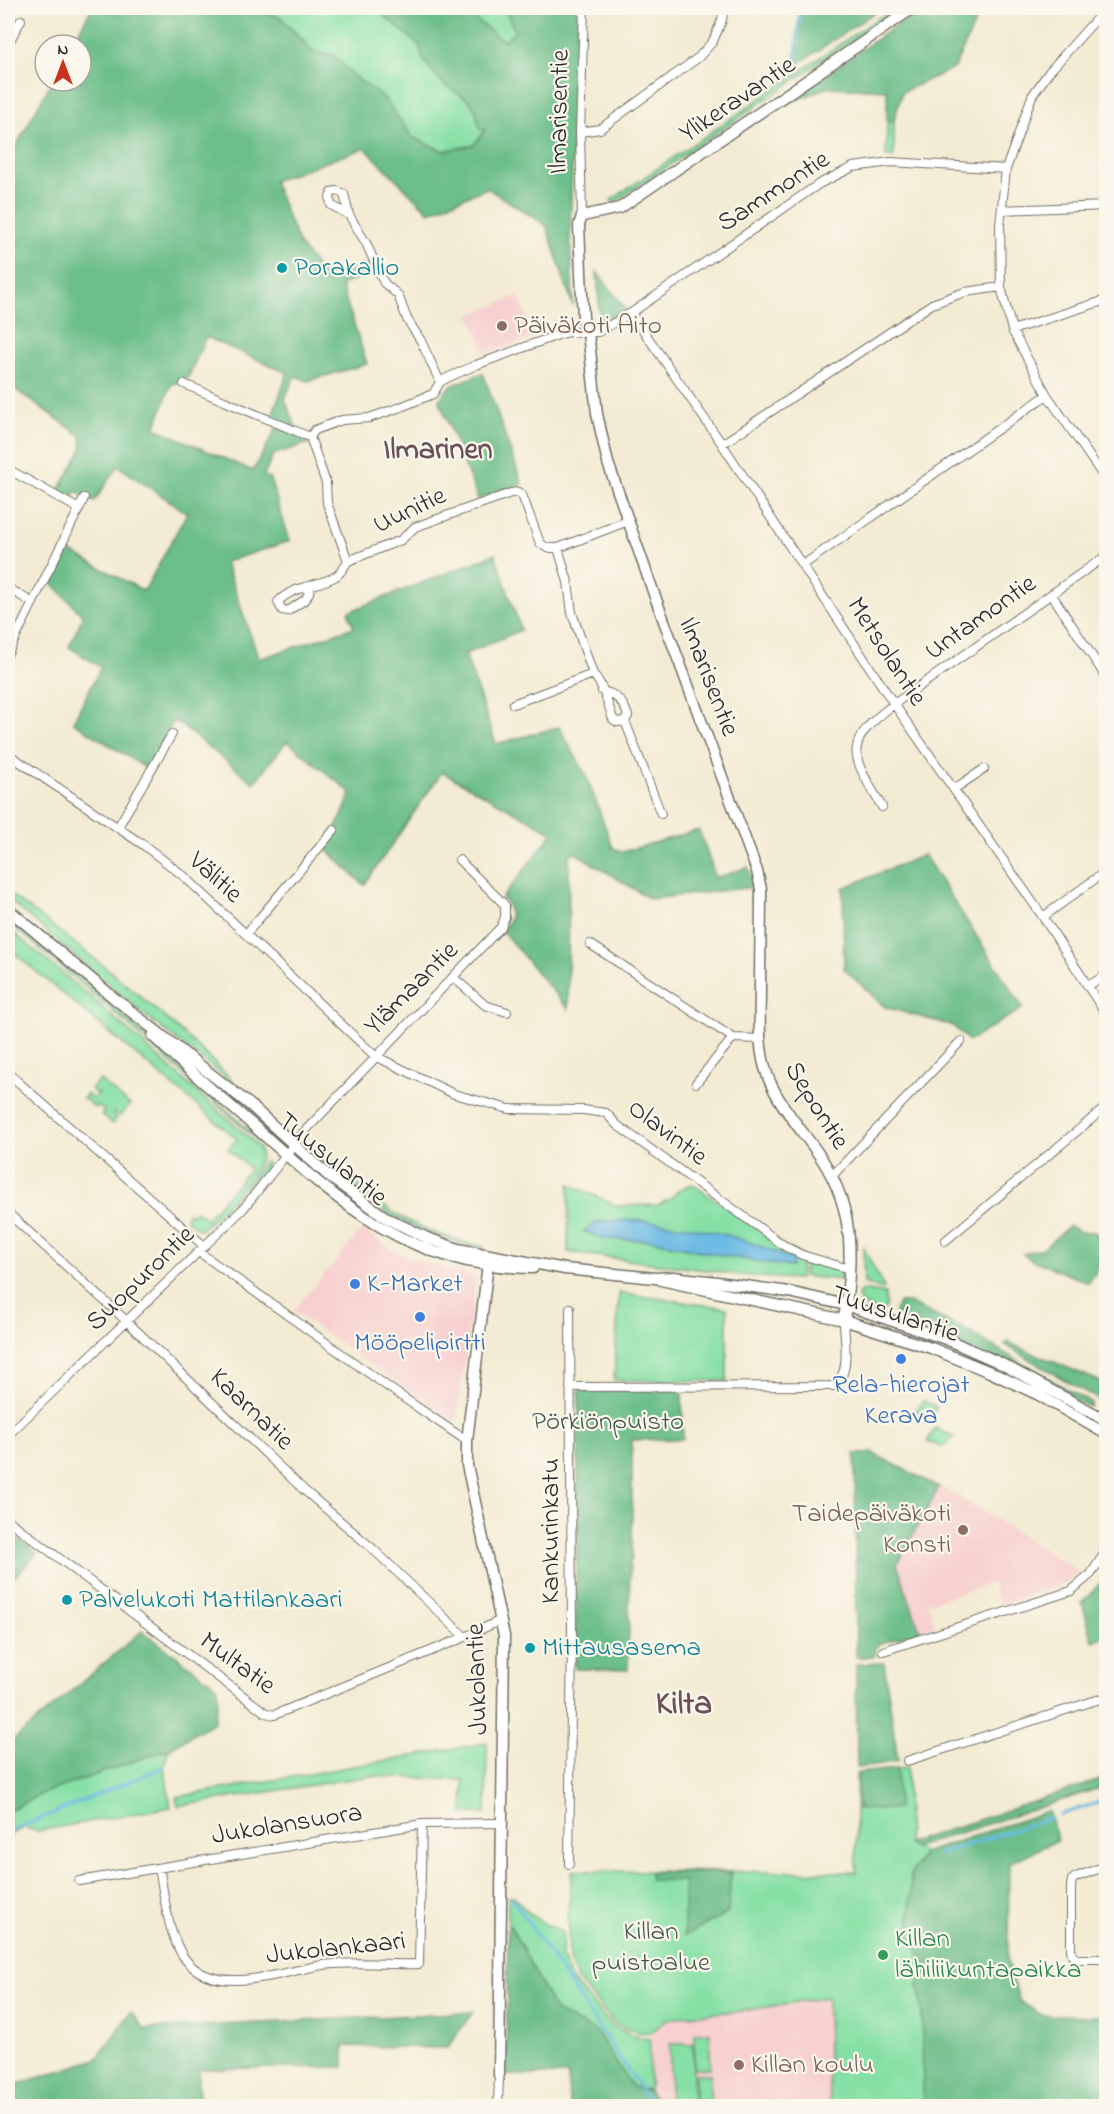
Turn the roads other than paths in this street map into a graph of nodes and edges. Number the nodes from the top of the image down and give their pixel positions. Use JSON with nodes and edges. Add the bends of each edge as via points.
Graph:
{"nodes":[{"id":1,"x":584,"y":8,"type":"edge"},
{"id":2,"x":724,"y":8,"type":"edge"},
{"id":3,"x":913,"y":8,"type":"edge"},
{"id":4,"x":1106,"y":8,"type":"edge"},
{"id":5,"x":21,"y":20,"type":"dead end"},
{"id":6,"x":8,"y":44,"type":"edge"},
{"id":7,"x":580,"y":132,"type":"junction"},
{"id":8,"x":1006,"y":169,"type":"junction"},
{"id":9,"x":1107,"y":206,"type":"edge"},
{"id":10,"x":1002,"y":210,"type":"junction"},
{"id":11,"x":349,"y":215,"type":"dead end"},
{"id":12,"x":582,"y":216,"type":"junction"},
{"id":13,"x":1001,"y":287,"type":"junction"},
{"id":14,"x":1107,"y":300,"type":"edge"},
{"id":15,"x":631,"y":313,"type":"junction"},
{"id":16,"x":1012,"y":330,"type":"junction"},
{"id":17,"x":588,"y":332,"type":"junction"},
{"id":18,"x":440,"y":382,"type":"junction"},
{"id":19,"x":184,"y":384,"type":"dead end"},
{"id":20,"x":1047,"y":395,"type":"junction"},
{"id":21,"x":310,"y":437,"type":"junction"},
{"id":22,"x":722,"y":444,"type":"junction"},
{"id":23,"x":8,"y":469,"type":"edge"},
{"id":24,"x":1107,"y":480,"type":"edge"},
{"id":25,"x":84,"y":498,"type":"dead end"},
{"id":26,"x":79,"y":509,"type":"junction"},
{"id":27,"x":628,"y":521,"type":"junction"},
{"id":28,"x":558,"y":548,"type":"junction"},
{"id":29,"x":1107,"y":556,"type":"edge"},
{"id":30,"x":348,"y":561,"type":"junction"},
{"id":31,"x":803,"y":565,"type":"junction"},
{"id":32,"x":312,"y":585,"type":"dead end"},
{"id":33,"x":8,"y":588,"type":"edge"},
{"id":34,"x":1052,"y":595,"type":"junction"},
{"id":35,"x":33,"y":603,"type":"junction"},
{"id":36,"x":8,"y":652,"type":"edge"},
{"id":37,"x":593,"y":674,"type":"junction"},
{"id":38,"x":1104,"y":674,"type":"dead end"},
{"id":39,"x":602,"y":691,"type":"junction"},
{"id":40,"x":513,"y":704,"type":"dead end"},
{"id":41,"x":894,"y":704,"type":"junction"},
{"id":42,"x":625,"y":722,"type":"junction"},
{"id":43,"x":172,"y":734,"type":"dead end"},
{"id":44,"x":8,"y":754,"type":"edge"},
{"id":45,"x":984,"y":769,"type":"dead end"},
{"id":46,"x":954,"y":789,"type":"junction"},
{"id":47,"x":882,"y":807,"type":"dead end"},
{"id":48,"x":661,"y":814,"type":"dead end"},
{"id":49,"x":118,"y":827,"type":"junction"},
{"id":50,"x":334,"y":830,"type":"dead end"},
{"id":51,"x":459,"y":860,"type":"dead end"},
{"id":52,"x":1107,"y":871,"type":"edge"},
{"id":53,"x":8,"y":909,"type":"edge"},
{"id":54,"x":1043,"y":917,"type":"junction"},
{"id":55,"x":246,"y":934,"type":"junction"},
{"id":56,"x":590,"y":944,"type":"dead end"},
{"id":57,"x":1107,"y":975,"type":"edge"},
{"id":58,"x":454,"y":978,"type":"junction"},
{"id":59,"x":1088,"y":986,"type":"junction"},
{"id":60,"x":114,"y":998,"type":"junction"},
{"id":61,"x":507,"y":1011,"type":"dead end"},
{"id":62,"x":1107,"y":1014,"type":"edge"},
{"id":63,"x":733,"y":1038,"type":"junction"},
{"id":64,"x":761,"y":1039,"type":"junction"},
{"id":65,"x":961,"y":1041,"type":"dead end"},
{"id":66,"x":375,"y":1056,"type":"junction"},
{"id":67,"x":8,"y":1073,"type":"edge"},
{"id":68,"x":696,"y":1083,"type":"dead end"},
{"id":69,"x":1107,"y":1107,"type":"edge"},
{"id":70,"x":295,"y":1145,"type":"junction"},
{"id":71,"x":287,"y":1155,"type":"junction"},
{"id":72,"x":833,"y":1175,"type":"junction"},
{"id":73,"x":8,"y":1213,"type":"edge"},
{"id":74,"x":945,"y":1241,"type":"dead end"},
{"id":75,"x":202,"y":1249,"type":"junction"},
{"id":76,"x":489,"y":1260,"type":"junction"},
{"id":77,"x":849,"y":1269,"type":"junction"},
{"id":78,"x":655,"y":1278,"type":"junction"},
{"id":79,"x":846,"y":1305,"type":"junction"},
{"id":80,"x":570,"y":1308,"type":"dead end"},
{"id":81,"x":844,"y":1320,"type":"junction"},
{"id":82,"x":127,"y":1322,"type":"junction"},
{"id":83,"x":570,"y":1387,"type":"junction"},
{"id":84,"x":1107,"y":1420,"type":"edge"},
{"id":85,"x":1107,"y":1434,"type":"edge"},
{"id":86,"x":8,"y":1435,"type":"edge"},
{"id":87,"x":467,"y":1441,"type":"junction"},
{"id":88,"x":8,"y":1520,"type":"edge"},
{"id":89,"x":1107,"y":1551,"type":"edge"},
{"id":90,"x":501,"y":1620,"type":"junction"},
{"id":91,"x":465,"y":1638,"type":"junction"},
{"id":92,"x":883,"y":1651,"type":"dead end"},
{"id":93,"x":1107,"y":1697,"type":"edge"},
{"id":94,"x":907,"y":1761,"type":"dead end"},
{"id":95,"x":502,"y":1823,"type":"junction"},
{"id":96,"x":422,"y":1824,"type":"junction"},
{"id":97,"x":569,"y":1864,"type":"dead end"},
{"id":98,"x":1107,"y":1866,"type":"edge"},
{"id":99,"x":159,"y":1868,"type":"junction"},
{"id":100,"x":79,"y":1881,"type":"dead end"},
{"id":101,"x":1107,"y":1959,"type":"edge"},
{"id":102,"x":499,"y":2075,"type":"joint"},
{"id":103,"x":498,"y":2106,"type":"edge"}],
"edges":[{"from":1,"to":7,"type":"street","name":"Ilmarisentie"},
{"from":2,"to":7,"type":"street","via":[[713,41],[699,57],[600,129]]},
{"from":3,"to":12,"type":"street","name":"Ylikeravantie","via":[[620,208]]},
{"from":4,"to":8,"type":"street","via":[[1032,96]]},
{"from":5,"to":6,"type":"street"},
{"from":7,"to":12,"type":"street","name":"Ilmarisentie"},
{"from":8,"to":10,"type":"street"},
{"from":8,"to":15,"type":"street","name":"Sammontie","via":[[891,162],[853,167],[819,184]]},
{"from":9,"to":10,"type":"street"},
{"from":10,"to":13,"type":"street"},
{"from":11,"to":18,"type":"street","via":[[384,283],[398,295]]},
{"from":12,"to":17,"type":"street","name":"Ilmarisentie","via":[[582,284]]},
{"from":13,"to":16,"type":"street"},
{"from":13,"to":22,"type":"street","via":[[965,292],[932,304]]},
{"from":14,"to":16,"type":"street"},
{"from":15,"to":17,"type":"street","name":"Sammontie","via":[[598,332]]},
{"from":15,"to":22,"type":"street","name":"Metsolantie"},
{"from":16,"to":20,"type":"street"},
{"from":17,"to":18,"type":"street","name":"Sammontie","via":[[558,335]]},
{"from":17,"to":27,"type":"street","name":"Ilmarisentie","via":[[597,414],[608,463]]},
{"from":18,"to":21,"type":"street","name":"Sammontie","via":[[433,394],[369,418],[342,420],[315,430]]},
{"from":19,"to":21,"type":"street"},
{"from":20,"to":24,"type":"street"},
{"from":20,"to":31,"type":"street"},
{"from":21,"to":30,"type":"street","via":[[326,483],[327,503]]},
{"from":22,"to":31,"type":"street","name":"Metsolantie"},
{"from":23,"to":26,"type":"street"},
{"from":25,"to":26,"type":"street"},
{"from":26,"to":35,"type":"street"},
{"from":27,"to":28,"type":"street"},
{"from":27,"to":64,"type":"street","name":"Ilmarisentie","via":[[757,871],[761,889]]},
{"from":28,"to":30,"type":"street","name":"Uunitie","via":[[540,543],[518,492],[415,527],[401,540]]},
{"from":28,"to":37,"type":"street","via":[[572,613]]},
{"from":29,"to":34,"type":"street","name":"Untamontie"},
{"from":30,"to":32,"type":"street","via":[[337,576]]},
{"from":31,"to":41,"type":"street","name":"Metsolantie"},
{"from":33,"to":35,"type":"street"},
{"from":34,"to":38,"type":"street"},
{"from":34,"to":41,"type":"street","name":"Untamontie"},
{"from":35,"to":36,"type":"street"},
{"from":37,"to":39,"type":"street"},
{"from":37,"to":40,"type":"street"},
{"from":39,"to":42,"type":"street","via":[[613,719]]},
{"from":39,"to":42,"type":"street","via":[[624,703],[628,716]]},
{"from":41,"to":46,"type":"street","name":"Metsolantie"},
{"from":41,"to":47,"type":"street","name":"Untamontie","via":[[861,734],[856,749],[858,766]]},
{"from":42,"to":48,"type":"street"},
{"from":43,"to":49,"type":"street"},
{"from":44,"to":49,"type":"street","name":"Välitie"},
{"from":45,"to":46,"type":"street"},
{"from":46,"to":54,"type":"street","name":"Metsolantie"},
{"from":49,"to":55,"type":"street","name":"Välitie","via":[[185,877]]},
{"from":50,"to":55,"type":"street"},
{"from":51,"to":58,"type":"street","name":"Ylämaantie","via":[[505,905],[505,917],[501,927]]},
{"from":52,"to":54,"type":"street"},
{"from":53,"to":60,"type":"street","name":"Tuusulantie"},
{"from":54,"to":59,"type":"street","name":"Metsolantie"},
{"from":55,"to":66,"type":"street","name":"Välitie"},
{"from":56,"to":63,"type":"street"},
{"from":57,"to":59,"type":"street"},
{"from":58,"to":61,"type":"street","via":[[485,1005]]},
{"from":58,"to":66,"type":"street","name":"Ylämaantie"},
{"from":59,"to":62,"type":"street","name":"Metsolantie"},
{"from":60,"to":70,"type":"street","name":"Tuusulantie"},
{"from":60,"to":71,"type":"street","name":"Tuusulantie"},
{"from":63,"to":64,"type":"street","name":"Sepontie"},
{"from":63,"to":68,"type":"street"},
{"from":64,"to":72,"type":"street","name":"Sepontie","via":[[769,1079],[783,1106]]},
{"from":65,"to":72,"type":"street"},
{"from":66,"to":70,"type":"street","name":"Ylämaantie"},
{"from":66,"to":77,"type":"street","name":"Olavintie","via":[[454,1094],[509,1109],[606,1113],[617,1125],[786,1247]]},
{"from":67,"to":75,"type":"street"},
{"from":69,"to":74,"type":"street"},
{"from":70,"to":71,"type":"street","name":"Suopurontie"},
{"from":70,"to":76,"type":"street","name":"Tuusulantie","via":[[331,1178],[388,1219]]},
{"from":71,"to":75,"type":"street","name":"Suopurontie","via":[[243,1209]]},
{"from":71,"to":76,"type":"street","name":"Tuusulantie","via":[[338,1200],[383,1229],[422,1248]]},
{"from":72,"to":77,"type":"street","name":"Sepontie","via":[[848,1219]]},
{"from":73,"to":82,"type":"street","name":"Kaarnatie"},
{"from":75,"to":82,"type":"street","name":"Suopurontie"},
{"from":75,"to":87,"type":"street"},
{"from":76,"to":78,"type":"street","name":"Tuusulantie"},
{"from":76,"to":87,"type":"street","name":"Jukolantie"},
{"from":77,"to":79,"type":"street","name":"Sepontie"},
{"from":78,"to":79,"type":"street","name":"Tuusulantie","via":[[758,1287]]},
{"from":78,"to":81,"type":"street","name":"Tuusulantie"},
{"from":79,"to":81,"type":"street","name":"Sepontie"},
{"from":79,"to":84,"type":"street","name":"Tuusulantie","via":[[946,1339]]},
{"from":80,"to":83,"type":"street","name":"Kankurinkatu"},
{"from":81,"to":83,"type":"street","via":[[845,1366],[833,1386]]},
{"from":81,"to":85,"type":"street","name":"Tuusulantie","via":[[981,1368]]},
{"from":82,"to":86,"type":"street","name":"Suopurontie"},
{"from":82,"to":91,"type":"street","name":"Kaarnatie"},
{"from":83,"to":97,"type":"street","name":"Kankurinkatu"},
{"from":87,"to":90,"type":"street","name":"Jukolantie","via":[[468,1480]]},
{"from":88,"to":91,"type":"street","name":"Multatie","via":[[266,1713],[274,1715]]},
{"from":89,"to":92,"type":"street","via":[[1086,1580],[1071,1591]]},
{"from":90,"to":91,"type":"street","name":"Multatie"},
{"from":90,"to":95,"type":"street","name":"Jukolantie"},
{"from":93,"to":94,"type":"street"},
{"from":95,"to":96,"type":"street","name":"Jukolansuora"},
{"from":95,"to":102,"type":"street","name":"Jukolantie"},
{"from":96,"to":99,"type":"street","name":"Jukolansuora"},
{"from":96,"to":99,"type":"street","name":"Jukolankaari","via":[[419,1964],[325,1965],[241,1980],[210,1977],[187,1961],[179,1949]]},
{"from":98,"to":101,"type":"street","via":[[1072,1880],[1071,1950],[1078,1959]]},
{"from":99,"to":100,"type":"street","name":"Jukolansuora"},
{"from":102,"to":103,"type":"street","name":"Jukolantie"}]}
